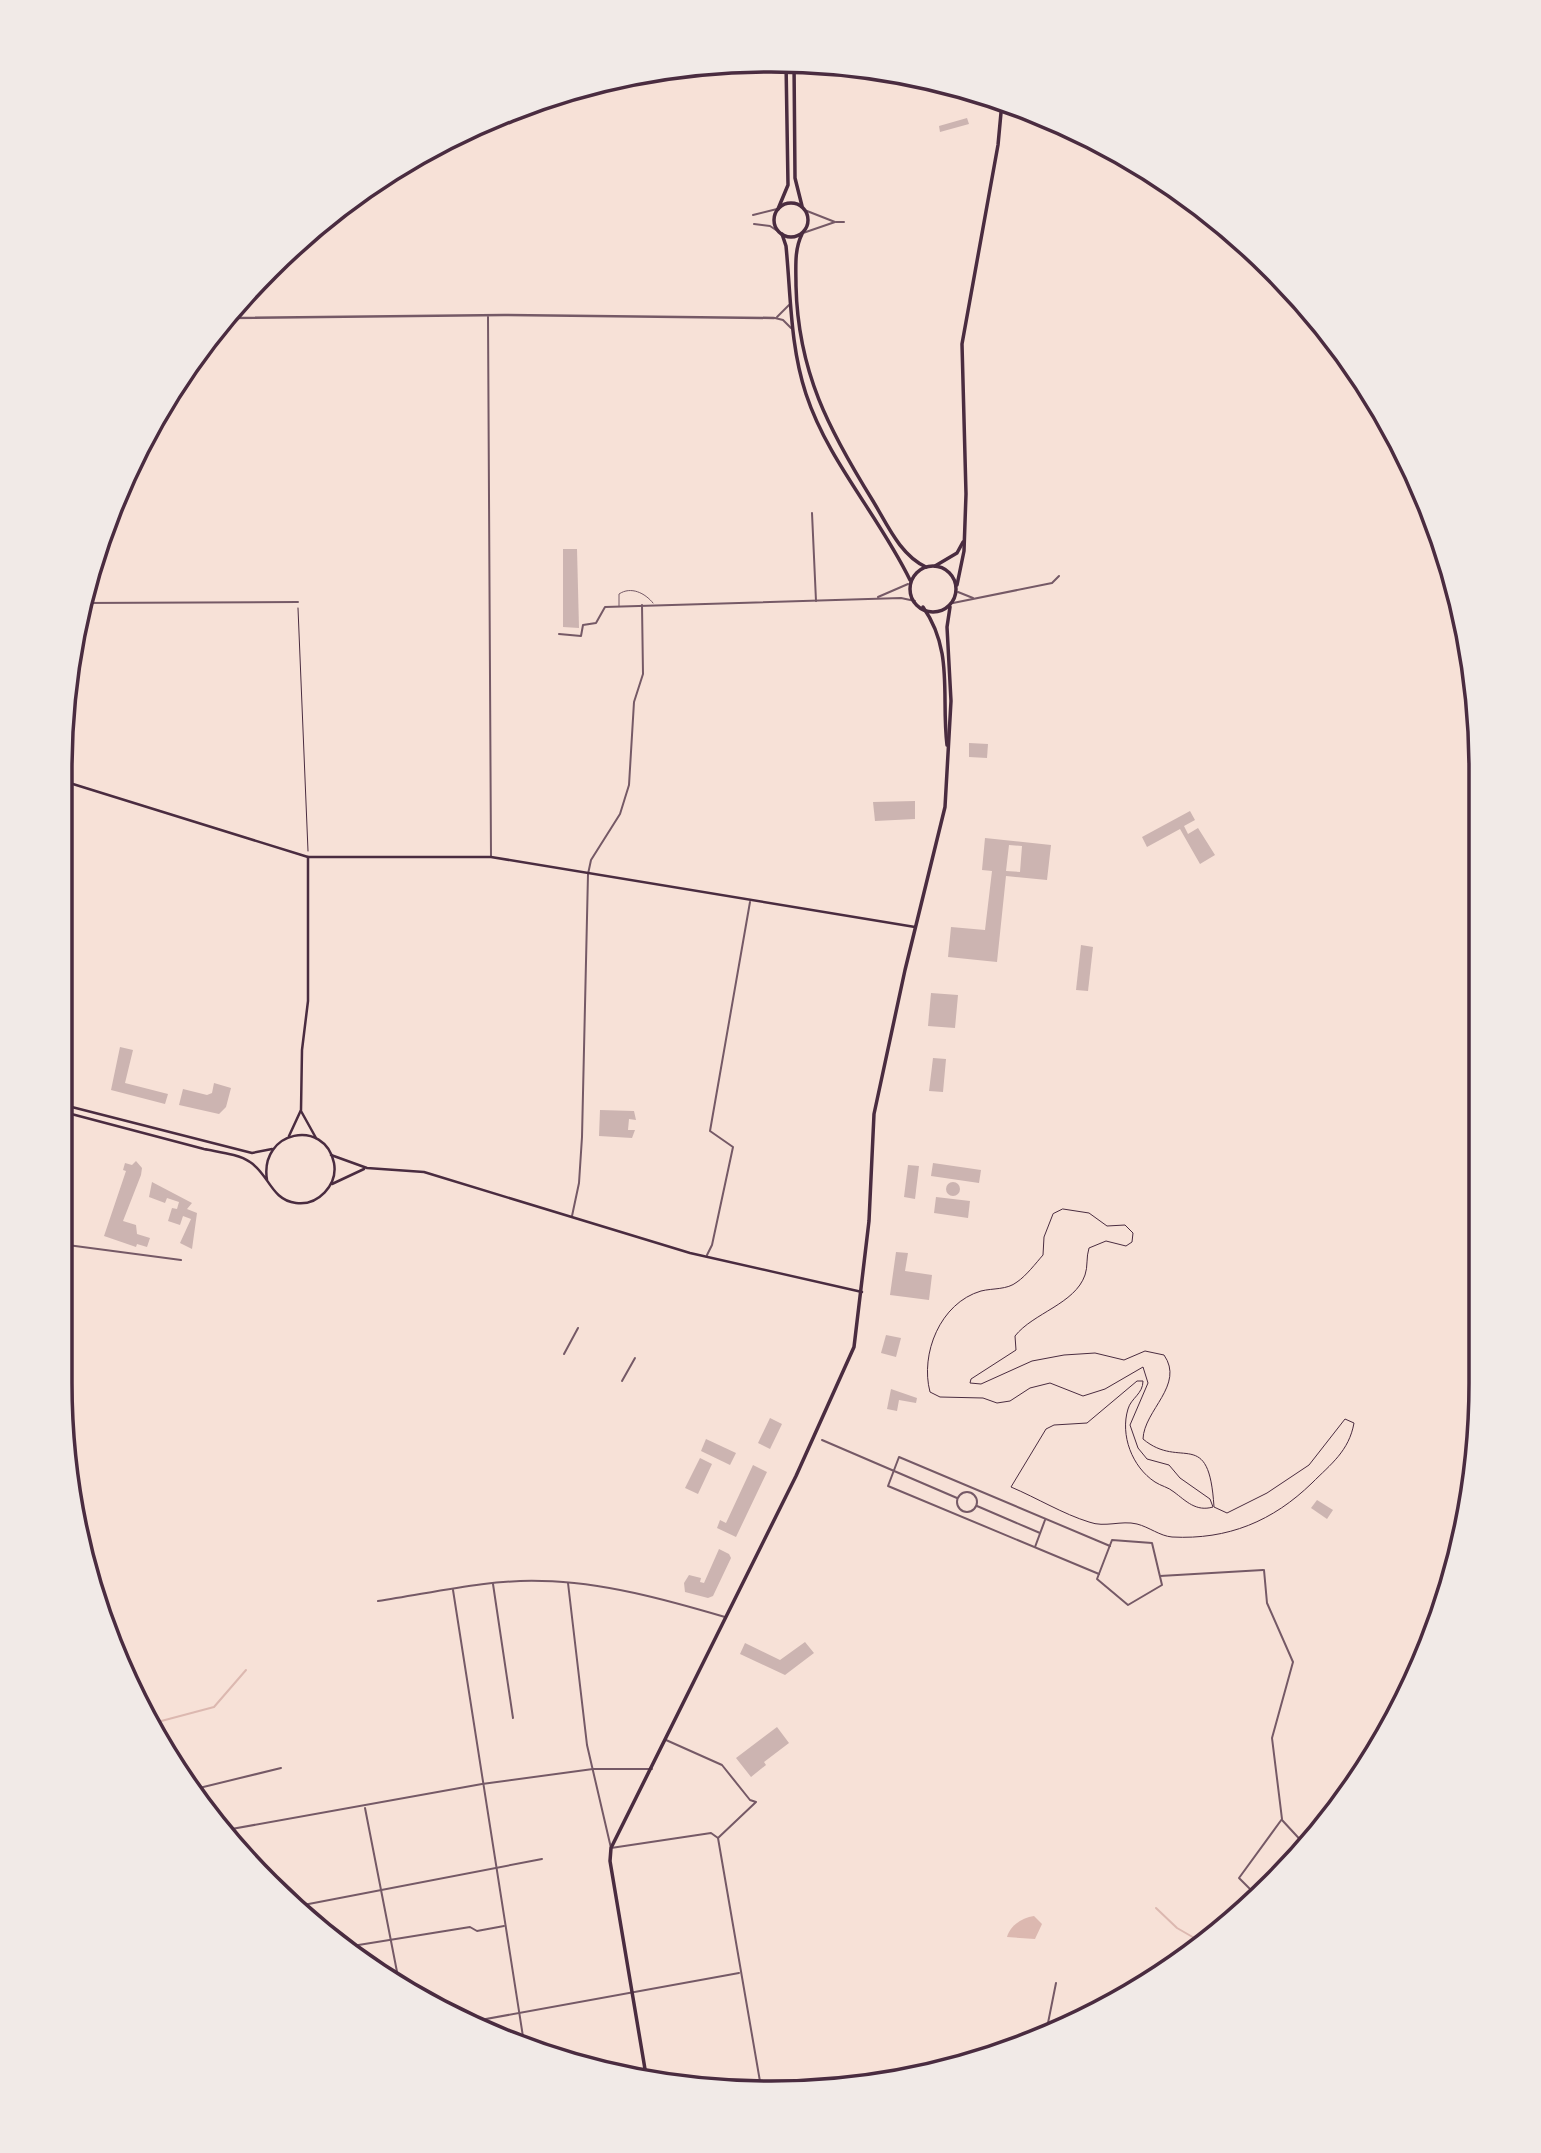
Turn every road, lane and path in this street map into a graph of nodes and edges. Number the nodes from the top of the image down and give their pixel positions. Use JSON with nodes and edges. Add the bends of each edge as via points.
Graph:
{"nodes":[{"id":1,"x":786,"y":72,"type":"edge"},
{"id":2,"x":794,"y":73,"type":"edge"},
{"id":3,"x":1001,"y":111,"type":"edge"},
{"id":4,"x":802,"y":206,"type":"junction"},
{"id":5,"x":778,"y":209,"type":"junction"},
{"id":6,"x":807,"y":211,"type":"junction"},
{"id":7,"x":753,"y":215,"type":"dead end"},
{"id":8,"x":835,"y":222,"type":"junction"},
{"id":9,"x":844,"y":222,"type":"dead end"},
{"id":10,"x":754,"y":224,"type":"dead end"},
{"id":11,"x":782,"y":234,"type":"junction"},
{"id":12,"x":802,"y":234,"type":"junction"},
{"id":13,"x":789,"y":306,"type":"junction"},
{"id":14,"x":488,"y":317,"type":"junction"},
{"id":15,"x":238,"y":318,"type":"edge"},
{"id":16,"x":774,"y":318,"type":"junction"},
{"id":17,"x":791,"y":328,"type":"junction"},
{"id":18,"x":812,"y":513,"type":"dead end"},
{"id":19,"x":964,"y":537,"type":"junction"},
{"id":20,"x":926,"y":566,"type":"junction"},
{"id":21,"x":934,"y":566,"type":"junction"},
{"id":22,"x":1059,"y":576,"type":"dead end"},
{"id":23,"x":909,"y":582,"type":"junction"},
{"id":24,"x":957,"y":585,"type":"junction"},
{"id":25,"x":958,"y":592,"type":"junction"},
{"id":26,"x":974,"y":598,"type":"junction"},
{"id":27,"x":873,"y":599,"type":"junction"},
{"id":28,"x":915,"y":601,"type":"junction"},
{"id":29,"x":298,"y":602,"type":"joint"},
{"id":30,"x":816,"y":602,"type":"junction"},
{"id":31,"x":93,"y":603,"type":"edge"},
{"id":32,"x":642,"y":605,"type":"junction"},
{"id":33,"x":655,"y":605,"type":"junction"},
{"id":34,"x":951,"y":605,"type":"junction"},
{"id":35,"x":619,"y":606,"type":"junction"},
{"id":36,"x":923,"y":607,"type":"junction"},
{"id":37,"x":559,"y":634,"type":"dead end"},
{"id":38,"x":948,"y":751,"type":"junction"},
{"id":39,"x":72,"y":784,"type":"edge"},
{"id":40,"x":309,"y":857,"type":"junction"},
{"id":41,"x":491,"y":857,"type":"junction"},
{"id":42,"x":588,"y":874,"type":"junction"},
{"id":43,"x":750,"y":901,"type":"junction"},
{"id":44,"x":915,"y":927,"type":"junction"},
{"id":45,"x":72,"y":1107,"type":"edge"},
{"id":46,"x":300,"y":1110,"type":"junction"},
{"id":47,"x":72,"y":1114,"type":"edge"},
{"id":48,"x":289,"y":1136,"type":"junction"},
{"id":49,"x":316,"y":1138,"type":"junction"},
{"id":50,"x":272,"y":1149,"type":"junction"},
{"id":51,"x":331,"y":1155,"type":"junction"},
{"id":52,"x":367,"y":1168,"type":"junction"},
{"id":53,"x":267,"y":1180,"type":"junction"},
{"id":54,"x":331,"y":1184,"type":"junction"},
{"id":55,"x":572,"y":1217,"type":"junction"},
{"id":56,"x":72,"y":1246,"type":"edge"},
{"id":57,"x":706,"y":1257,"type":"junction"},
{"id":58,"x":181,"y":1260,"type":"dead end"},
{"id":59,"x":862,"y":1292,"type":"junction"},
{"id":60,"x":578,"y":1328,"type":"dead end"},
{"id":61,"x":564,"y":1354,"type":"dead end"},
{"id":62,"x":635,"y":1358,"type":"dead end"},
{"id":63,"x":622,"y":1381,"type":"dead end"},
{"id":64,"x":822,"y":1440,"type":"dead end"},
{"id":65,"x":894,"y":1470,"type":"junction"},
{"id":66,"x":1011,"y":1487,"type":"joint"},
{"id":67,"x":972,"y":1488,"type":"junction"},
{"id":68,"x":971,"y":1492,"type":"junction"},
{"id":69,"x":957,"y":1498,"type":"junction"},
{"id":70,"x":977,"y":1506,"type":"junction"},
{"id":71,"x":963,"y":1511,"type":"junction"},
{"id":72,"x":961,"y":1517,"type":"junction"},
{"id":73,"x":1046,"y":1519,"type":"junction"},
{"id":74,"x":1040,"y":1533,"type":"junction"},
{"id":75,"x":1110,"y":1546,"type":"junction"},
{"id":76,"x":1035,"y":1547,"type":"junction"},
{"id":77,"x":1099,"y":1574,"type":"junction"},
{"id":78,"x":1160,"y":1576,"type":"junction"},
{"id":79,"x":568,"y":1583,"type":"junction"},
{"id":80,"x":493,"y":1584,"type":"junction"},
{"id":81,"x":453,"y":1590,"type":"junction"},
{"id":82,"x":378,"y":1601,"type":"dead end"},
{"id":83,"x":726,"y":1617,"type":"junction"},
{"id":84,"x":513,"y":1718,"type":"dead end"},
{"id":85,"x":666,"y":1740,"type":"junction"},
{"id":86,"x":281,"y":1768,"type":"dead end"},
{"id":87,"x":593,"y":1769,"type":"junction"},
{"id":88,"x":652,"y":1769,"type":"junction"},
{"id":89,"x":482,"y":1784,"type":"junction"},
{"id":90,"x":202,"y":1787,"type":"edge"},
{"id":91,"x":365,"y":1806,"type":"junction"},
{"id":92,"x":1282,"y":1819,"type":"junction"},
{"id":93,"x":233,"y":1829,"type":"edge"},
{"id":94,"x":718,"y":1838,"type":"junction"},
{"id":95,"x":1298,"y":1840,"type":"edge"},
{"id":96,"x":611,"y":1848,"type":"junction"},
{"id":97,"x":542,"y":1859,"type":"dead end"},
{"id":98,"x":496,"y":1867,"type":"junction"},
{"id":99,"x":381,"y":1888,"type":"junction"},
{"id":100,"x":1251,"y":1890,"type":"edge"},
{"id":101,"x":306,"y":1904,"type":"edge"},
{"id":102,"x":505,"y":1926,"type":"junction"},
{"id":103,"x":391,"y":1940,"type":"junction"},
{"id":104,"x":357,"y":1945,"type":"edge"},
{"id":105,"x":397,"y":1973,"type":"edge"},
{"id":106,"x":741,"y":1973,"type":"junction"},
{"id":107,"x":1056,"y":1983,"type":"dead end"},
{"id":108,"x":632,"y":1993,"type":"junction"},
{"id":109,"x":520,"y":2012,"type":"junction"},
{"id":110,"x":483,"y":2019,"type":"edge"},
{"id":111,"x":1048,"y":2024,"type":"edge"},
{"id":112,"x":523,"y":2035,"type":"edge"},
{"id":113,"x":645,"y":2070,"type":"edge"},
{"id":114,"x":760,"y":2081,"type":"edge"}],
"edges":[{"from":1,"to":5,"type":"main road","via":[[788,185]]},
{"from":2,"to":4,"type":"main road","via":[[795,178]]},
{"from":3,"to":19,"type":"main road","via":[[962,344]]},
{"from":4,"to":5,"type":"main road","via":[[787,203]]},
{"from":4,"to":6,"type":"main road"},
{"from":5,"to":7,"type":"street"},
{"from":5,"to":11,"type":"main road","via":[[774,219]]},
{"from":6,"to":8,"type":"street"},
{"from":6,"to":12,"type":"main road","via":[[808,226]]},
{"from":8,"to":9,"type":"street"},
{"from":8,"to":12,"type":"street"},
{"from":10,"to":11,"type":"street"},
{"from":11,"to":12,"type":"main road"},
{"from":11,"to":13,"type":"main road"},
{"from":12,"to":20,"type":"main road","via":[[796,249],[797,311],[814,391],[832,434],[904,550]]},
{"from":13,"to":16,"type":"street"},
{"from":13,"to":17,"type":"main road"},
{"from":14,"to":15,"type":"street"},
{"from":14,"to":16,"type":"street"},
{"from":14,"to":41,"type":"street"},
{"from":16,"to":17,"type":"street"},
{"from":17,"to":23,"type":"main road","via":[[799,372],[815,416]]},
{"from":18,"to":30,"type":"street"},
{"from":19,"to":21,"type":"main road","via":[[957,553]]},
{"from":19,"to":24,"type":"main road"},
{"from":20,"to":21,"type":"main road"},
{"from":20,"to":23,"type":"main road"},
{"from":21,"to":24,"type":"main road","via":[[950,574]]},
{"from":22,"to":26,"type":"street","via":[[1052,583]]},
{"from":23,"to":27,"type":"street"},
{"from":23,"to":28,"type":"main road"},
{"from":24,"to":25,"type":"main road"},
{"from":25,"to":26,"type":"street"},
{"from":25,"to":34,"type":"main road"},
{"from":26,"to":34,"type":"street"},
{"from":27,"to":28,"type":"street"},
{"from":27,"to":30,"type":"street"},
{"from":28,"to":36,"type":"main road"},
{"from":29,"to":31,"type":"street"},
{"from":29,"to":40,"type":"path"},
{"from":30,"to":33,"type":"street"},
{"from":32,"to":33,"type":"street"},
{"from":32,"to":35,"type":"street"},
{"from":32,"to":42,"type":"street","via":[[643,674],[634,702],[629,785],[620,814],[591,860]]},
{"from":33,"to":35,"type":"lane","via":[[642,592],[624,591],[619,594]]},
{"from":34,"to":36,"type":"main road","via":[[936,610]]},
{"from":34,"to":38,"type":"main road","via":[[947,628]]},
{"from":35,"to":37,"type":"street","via":[[605,607],[596,623],[583,625],[581,636]]},
{"from":36,"to":38,"type":"main road","via":[[937,631],[944,657]]},
{"from":38,"to":44,"type":"main road","via":[[945,807]]},
{"from":39,"to":40,"type":"main road"},
{"from":40,"to":41,"type":"main road"},
{"from":40,"to":46,"type":"main road","via":[[308,1001]]},
{"from":41,"to":42,"type":"main road"},
{"from":42,"to":43,"type":"main road"},
{"from":42,"to":55,"type":"street","via":[[582,1137]]},
{"from":43,"to":44,"type":"main road"},
{"from":43,"to":57,"type":"street","via":[[710,1131],[733,1146]]},
{"from":44,"to":59,"type":"main road","via":[[874,1114]]},
{"from":45,"to":50,"type":"main road","via":[[252,1153]]},
{"from":46,"to":48,"type":"main road"},
{"from":46,"to":49,"type":"main road"},
{"from":47,"to":53,"type":"main road","via":[[250,1161]]},
{"from":48,"to":49,"type":"main road"},
{"from":48,"to":50,"type":"main road"},
{"from":49,"to":51,"type":"main road"},
{"from":50,"to":53,"type":"main road","via":[[266,1161]]},
{"from":51,"to":52,"type":"main road"},
{"from":51,"to":54,"type":"main road"},
{"from":52,"to":54,"type":"main road"},
{"from":52,"to":55,"type":"main road","via":[[424,1172]]},
{"from":53,"to":54,"type":"main road","via":[[275,1193],[297,1203],[319,1198]]},
{"from":55,"to":57,"type":"main road"},
{"from":56,"to":58,"type":"street"},
{"from":57,"to":59,"type":"main road"},
{"from":59,"to":83,"type":"main road","via":[[854,1347]]},
{"from":60,"to":61,"type":"street"},
{"from":62,"to":63,"type":"street"},
{"from":64,"to":65,"type":"street"},
{"from":65,"to":67,"type":"street","via":[[899,1457]]},
{"from":65,"to":69,"type":"street"},
{"from":65,"to":72,"type":"street","via":[[888,1486]]},
{"from":66,"to":66,"type":"path","via":[[1090,1522],[1138,1524],[1171,1537],[1225,1534],[1264,1520],[1306,1489],[1344,1450],[1354,1423],[1345,1419],[1309,1465],[1227,1513],[1213,1507],[1207,1467],[1197,1455],[1143,1440],[1170,1377],[1171,1365],[1164,1355],[1145,1351],[1124,1360],[1095,1353],[1064,1355],[1032,1361],[981,1384],[970,1383],[1016,1350],[1015,1336],[1021,1328],[1068,1297],[1082,1282],[1089,1248],[1106,1241],[1126,1246],[1132,1242],[1125,1225],[1107,1226],[1089,1213],[1063,1209],[1053,1214],[1043,1255],[1019,1282],[978,1292],[946,1317],[928,1353],[925,1373],[930,1392],[998,1403],[1050,1383],[1083,1396],[1143,1367],[1148,1383],[1130,1425],[1138,1448],[1147,1459],[1169,1465],[1210,1499],[1213,1507],[1190,1505],[1156,1483],[1132,1459],[1126,1418],[1143,1381],[1137,1381],[1087,1423],[1054,1424],[1046,1429]]},
{"from":67,"to":68,"type":"street"},
{"from":67,"to":73,"type":"street"},
{"from":68,"to":69,"type":"street"},
{"from":68,"to":70,"type":"street"},
{"from":69,"to":71,"type":"street"},
{"from":70,"to":71,"type":"street"},
{"from":70,"to":74,"type":"street"},
{"from":71,"to":72,"type":"street"},
{"from":72,"to":76,"type":"street"},
{"from":73,"to":74,"type":"street"},
{"from":73,"to":75,"type":"street"},
{"from":74,"to":76,"type":"street"},
{"from":75,"to":77,"type":"street"},
{"from":75,"to":78,"type":"street","via":[[1112,1540],[1152,1543]]},
{"from":76,"to":77,"type":"street"},
{"from":77,"to":78,"type":"street","via":[[1097,1579],[1129,1605],[1162,1585]]},
{"from":78,"to":92,"type":"street","via":[[1264,1570],[1267,1603],[1293,1662],[1272,1738]]},
{"from":79,"to":80,"type":"street"},
{"from":79,"to":83,"type":"street"},
{"from":79,"to":87,"type":"street"},
{"from":80,"to":81,"type":"street"},
{"from":80,"to":84,"type":"street"},
{"from":81,"to":82,"type":"street"},
{"from":81,"to":89,"type":"street"},
{"from":83,"to":85,"type":"main road"},
{"from":85,"to":88,"type":"main road"},
{"from":85,"to":94,"type":"street","via":[[722,1765],[756,1802]]},
{"from":86,"to":90,"type":"street"},
{"from":87,"to":88,"type":"street"},
{"from":87,"to":89,"type":"street"},
{"from":87,"to":96,"type":"street"},
{"from":88,"to":96,"type":"main road"},
{"from":89,"to":91,"type":"street"},
{"from":89,"to":98,"type":"street"},
{"from":91,"to":93,"type":"street"},
{"from":91,"to":99,"type":"street"},
{"from":92,"to":95,"type":"street"},
{"from":92,"to":100,"type":"street","via":[[1240,1873],[1239,1878]]},
{"from":94,"to":96,"type":"street","via":[[711,1833]]},
{"from":94,"to":106,"type":"street"},
{"from":96,"to":108,"type":"main road"},
{"from":97,"to":98,"type":"street"},
{"from":98,"to":99,"type":"street"},
{"from":98,"to":102,"type":"street"},
{"from":99,"to":101,"type":"street"},
{"from":99,"to":103,"type":"street"},
{"from":102,"to":103,"type":"street"},
{"from":102,"to":109,"type":"street"},
{"from":103,"to":104,"type":"street"},
{"from":103,"to":105,"type":"street"},
{"from":106,"to":108,"type":"street"},
{"from":106,"to":114,"type":"street"},
{"from":107,"to":111,"type":"street"},
{"from":108,"to":109,"type":"street"},
{"from":108,"to":113,"type":"main road"},
{"from":109,"to":110,"type":"street"},
{"from":109,"to":112,"type":"street"}]}
